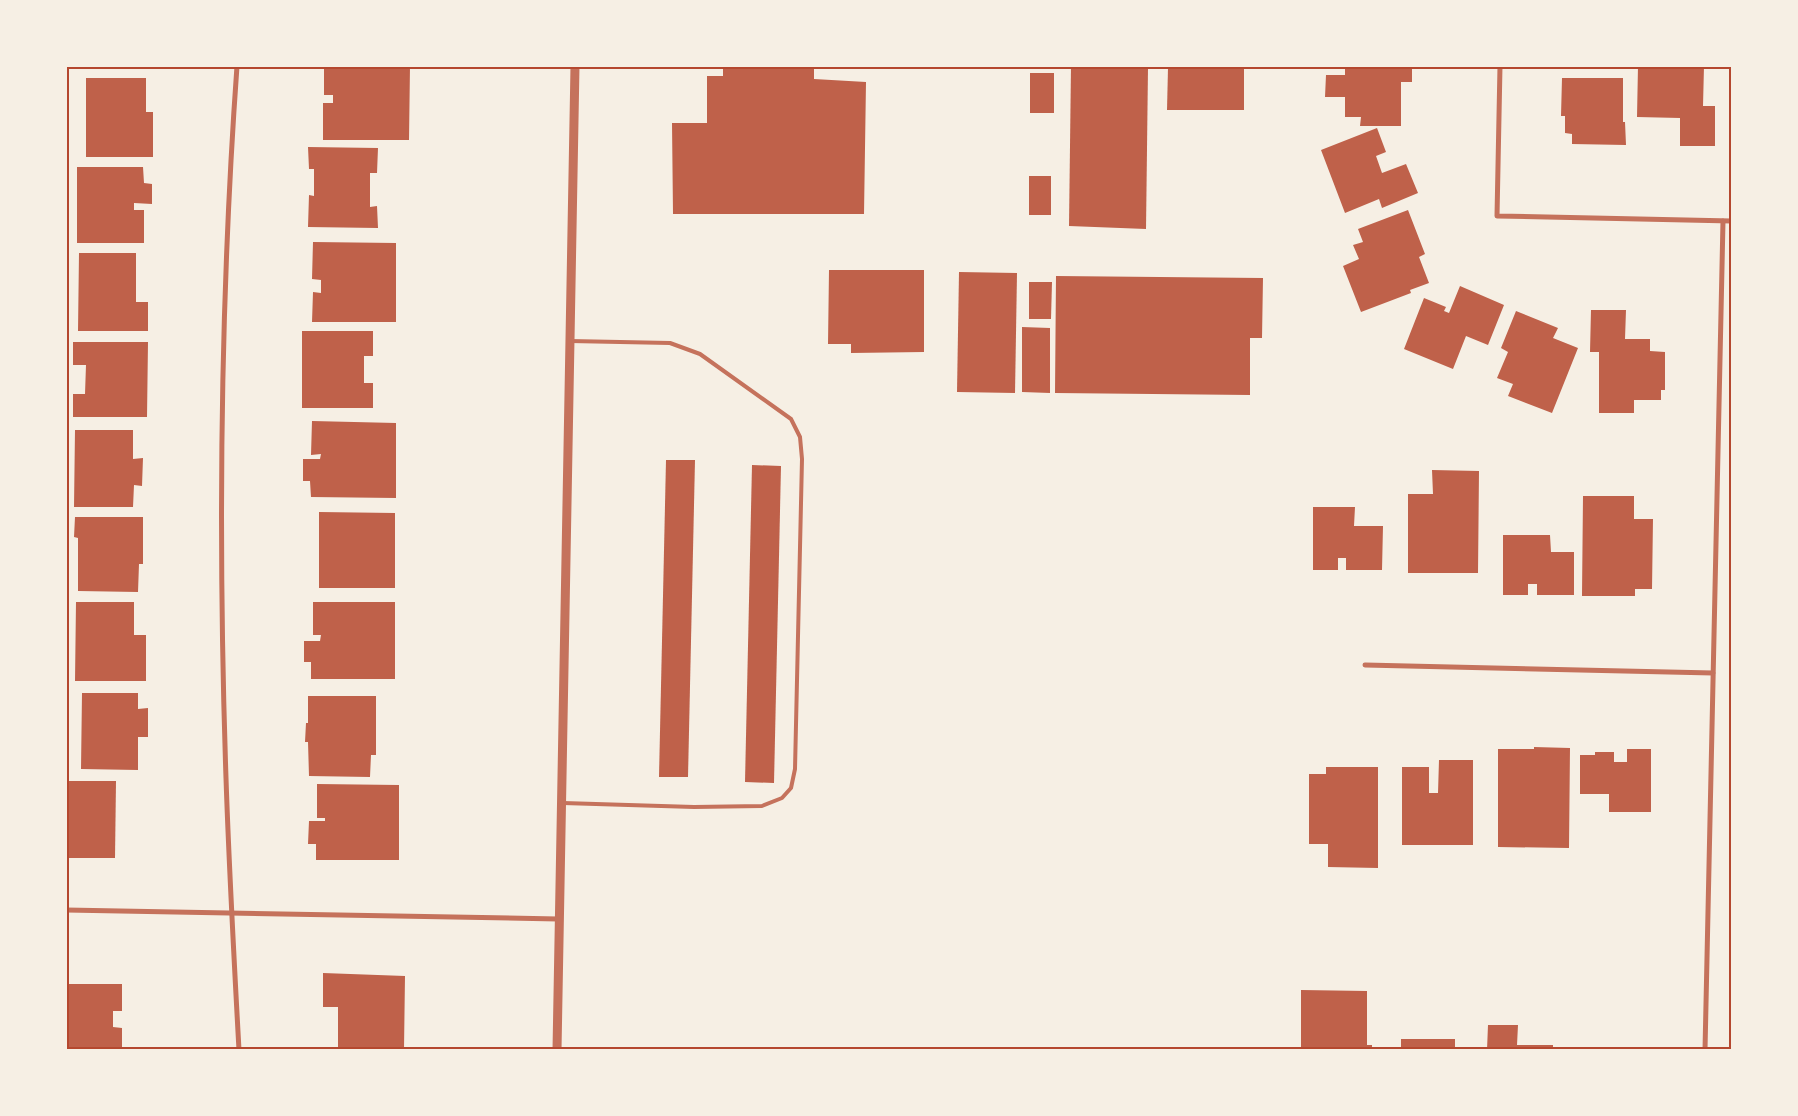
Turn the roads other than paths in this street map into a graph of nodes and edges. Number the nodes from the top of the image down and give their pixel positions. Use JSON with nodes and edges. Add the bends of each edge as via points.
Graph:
{"nodes":[{"id":1,"x":237,"y":66,"type":"edge"},
{"id":2,"x":575,"y":66,"type":"edge"},
{"id":3,"x":1500,"y":66,"type":"edge"},
{"id":4,"x":1723,"y":221,"type":"junction"},
{"id":5,"x":1732,"y":221,"type":"edge"},
{"id":6,"x":570,"y":341,"type":"junction"},
{"id":7,"x":1365,"y":665,"type":"dead end"},
{"id":8,"x":1713,"y":673,"type":"junction"},
{"id":9,"x":560,"y":803,"type":"junction"},
{"id":10,"x":66,"y":910,"type":"edge"},
{"id":11,"x":232,"y":913,"type":"junction"},
{"id":12,"x":558,"y":920,"type":"junction"},
{"id":13,"x":239,"y":1050,"type":"edge"},
{"id":14,"x":556,"y":1050,"type":"edge"},
{"id":15,"x":1705,"y":1050,"type":"edge"}],
"edges":[{"from":1,"to":11,"type":"street","via":[[226,268],[222,523],[226,778]]},
{"from":2,"to":6,"type":"street"},
{"from":3,"to":4,"type":"street","via":[[1497,216]]},
{"from":4,"to":5,"type":"street"},
{"from":4,"to":8,"type":"street"},
{"from":6,"to":9,"type":"street"},
{"from":6,"to":9,"type":"lane","via":[[670,343],[700,354],[791,419],[800,437],[802,459],[795,769],[791,788],[782,798],[762,806]]},
{"from":7,"to":8,"type":"street"},
{"from":8,"to":15,"type":"street"},
{"from":9,"to":12,"type":"street"},
{"from":10,"to":11,"type":"street"},
{"from":11,"to":12,"type":"street"},
{"from":11,"to":13,"type":"street"},
{"from":12,"to":14,"type":"street"}]}
